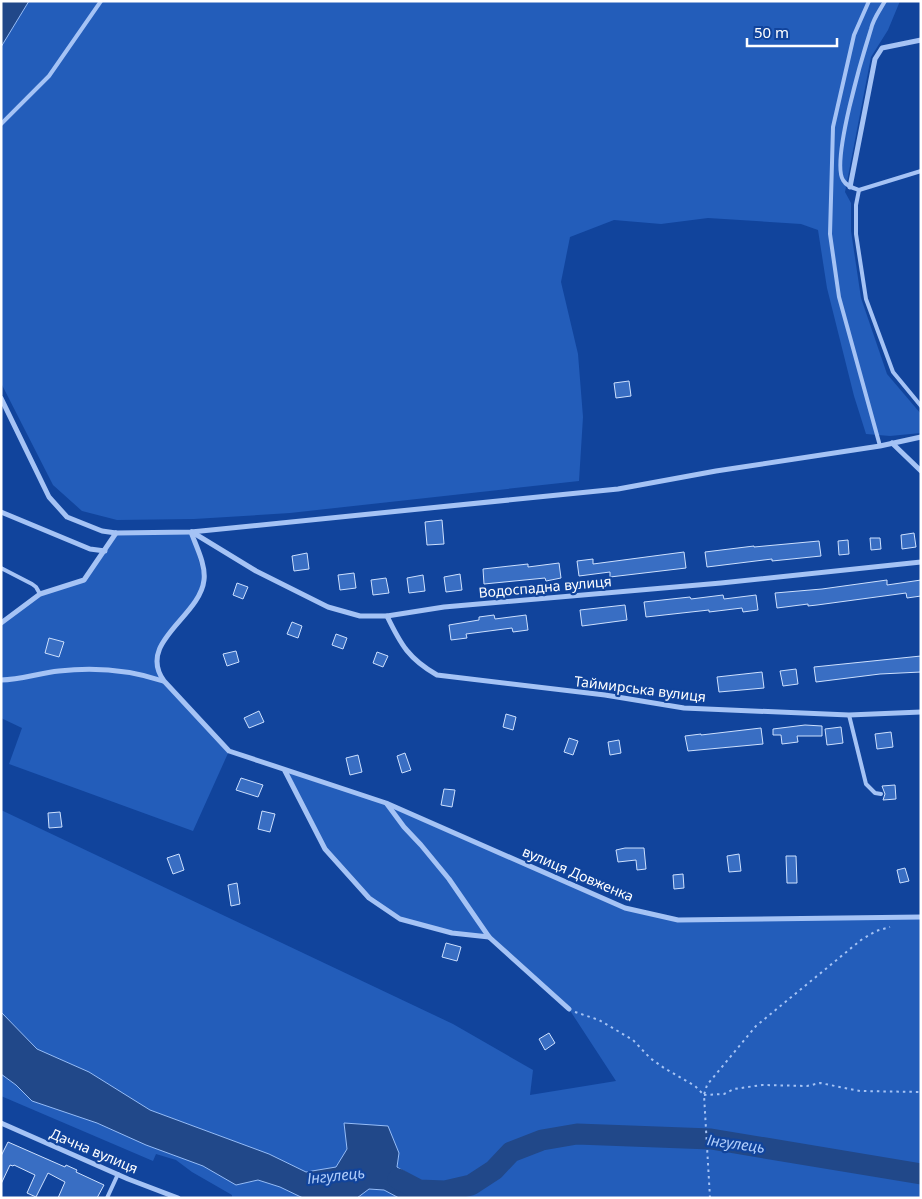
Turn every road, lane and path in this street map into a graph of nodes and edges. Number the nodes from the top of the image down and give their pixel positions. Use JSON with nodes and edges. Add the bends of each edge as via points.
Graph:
{"nodes":[{"id":1,"x":101,"y":1,"type":"edge"},
{"id":2,"x":869,"y":1,"type":"edge"},
{"id":3,"x":885,"y":1,"type":"edge"},
{"id":4,"x":921,"y":40,"type":"edge"},
{"id":5,"x":1,"y":124,"type":"edge"},
{"id":6,"x":921,"y":171,"type":"edge"},
{"id":7,"x":850,"y":187,"type":"junction"},
{"id":8,"x":859,"y":190,"type":"junction"},
{"id":9,"x":1,"y":398,"type":"edge"},
{"id":10,"x":921,"y":406,"type":"edge"},
{"id":11,"x":921,"y":437,"type":"edge"},
{"id":12,"x":892,"y":443,"type":"junction"},
{"id":13,"x":880,"y":446,"type":"junction"},
{"id":14,"x":921,"y":471,"type":"edge"},
{"id":15,"x":1,"y":512,"type":"edge"},
{"id":16,"x":191,"y":532,"type":"junction"},
{"id":17,"x":116,"y":534,"type":"junction"},
{"id":18,"x":105,"y":552,"type":"junction"},
{"id":19,"x":921,"y":562,"type":"edge"},
{"id":20,"x":1,"y":568,"type":"edge"},
{"id":21,"x":40,"y":594,"type":"junction"},
{"id":22,"x":387,"y":616,"type":"junction"},
{"id":23,"x":1,"y":623,"type":"edge"},
{"id":24,"x":1,"y":680,"type":"edge"},
{"id":25,"x":164,"y":681,"type":"junction"},
{"id":26,"x":921,"y":712,"type":"edge"},
{"id":27,"x":849,"y":715,"type":"junction"},
{"id":28,"x":285,"y":771,"type":"junction"},
{"id":29,"x":881,"y":794,"type":"dead end"},
{"id":30,"x":386,"y":803,"type":"junction"},
{"id":31,"x":921,"y":916,"type":"edge"},
{"id":32,"x":896,"y":925,"type":"dead end"},
{"id":33,"x":489,"y":937,"type":"junction"},
{"id":34,"x":569,"y":1010,"type":"joint"},
{"id":35,"x":921,"y":1092,"type":"edge"},
{"id":36,"x":704,"y":1095,"type":"junction"},
{"id":37,"x":1,"y":1123,"type":"edge"},
{"id":38,"x":118,"y":1174,"type":"junction"},
{"id":39,"x":108,"y":1198,"type":"edge"},
{"id":40,"x":178,"y":1198,"type":"edge"},
{"id":41,"x":710,"y":1198,"type":"edge"}],
"edges":[{"from":1,"to":5,"type":"lane","via":[[49,76]]},
{"from":2,"to":13,"type":"lane","via":[[854,35],[833,127],[830,234],[839,297]]},
{"from":3,"to":7,"type":"lane","via":[[871,28],[846,118],[839,168],[843,180]]},
{"from":4,"to":7,"type":"street","via":[[882,48],[874,59]]},
{"from":6,"to":8,"type":"lane"},
{"from":7,"to":8,"type":"lane"},
{"from":8,"to":10,"type":"lane","via":[[856,234],[866,299],[893,372]]},
{"from":9,"to":17,"type":"street","via":[[49,497],[67,517],[102,532]]},
{"from":11,"to":12,"type":"street"},
{"from":12,"to":13,"type":"street"},
{"from":12,"to":14,"type":"street"},
{"from":13,"to":16,"type":"street","via":[[618,489]]},
{"from":15,"to":18,"type":"street","via":[[90,549]]},
{"from":16,"to":17,"type":"street"},
{"from":16,"to":22,"type":"street","name":"Водоспадна вулиця","via":[[256,571],[328,607],[360,616]]},
{"from":16,"to":25,"type":"street","name":"вулиця Довженка","via":[[204,580],[200,596],[157,653],[157,672]]},
{"from":17,"to":18,"type":"street"},
{"from":18,"to":21,"type":"street","via":[[84,580]]},
{"from":19,"to":22,"type":"street","name":"Водоспадна вулиця","via":[[444,607]]},
{"from":20,"to":21,"type":"lane","via":[[32,584]]},
{"from":21,"to":23,"type":"street"},
{"from":22,"to":27,"type":"street","name":"Таймирська вулиця","via":[[403,647],[420,666],[437,675],[684,708]]},
{"from":24,"to":25,"type":"street","via":[[58,671],[97,670],[136,672]]},
{"from":25,"to":28,"type":"street","name":"вулиця Довженка","via":[[229,751]]},
{"from":26,"to":27,"type":"street","name":"Таймирська вулиця"},
{"from":27,"to":29,"type":"lane","via":[[866,784]]},
{"from":28,"to":30,"type":"street","name":"вулиця Довженка"},
{"from":28,"to":33,"type":"street","via":[[325,849],[369,898],[400,919],[452,933]]},
{"from":30,"to":31,"type":"street","name":"вулиця Довженка","via":[[625,908],[678,920]]},
{"from":30,"to":33,"type":"street","via":[[449,879]]},
{"from":32,"to":36,"type":"path","via":[[861,940],[756,1026],[720,1067]]},
{"from":33,"to":34,"type":"street"},
{"from":34,"to":36,"type":"path","via":[[599,1020],[633,1040],[650,1058]]},
{"from":35,"to":36,"type":"path","via":[[860,1091],[820,1083],[762,1086]]},
{"from":36,"to":41,"type":"path"},
{"from":37,"to":38,"type":"street","name":"Дачна вулиця"},
{"from":38,"to":39,"type":"lane"},
{"from":38,"to":40,"type":"street","name":"Дачна вулиця"}]}
